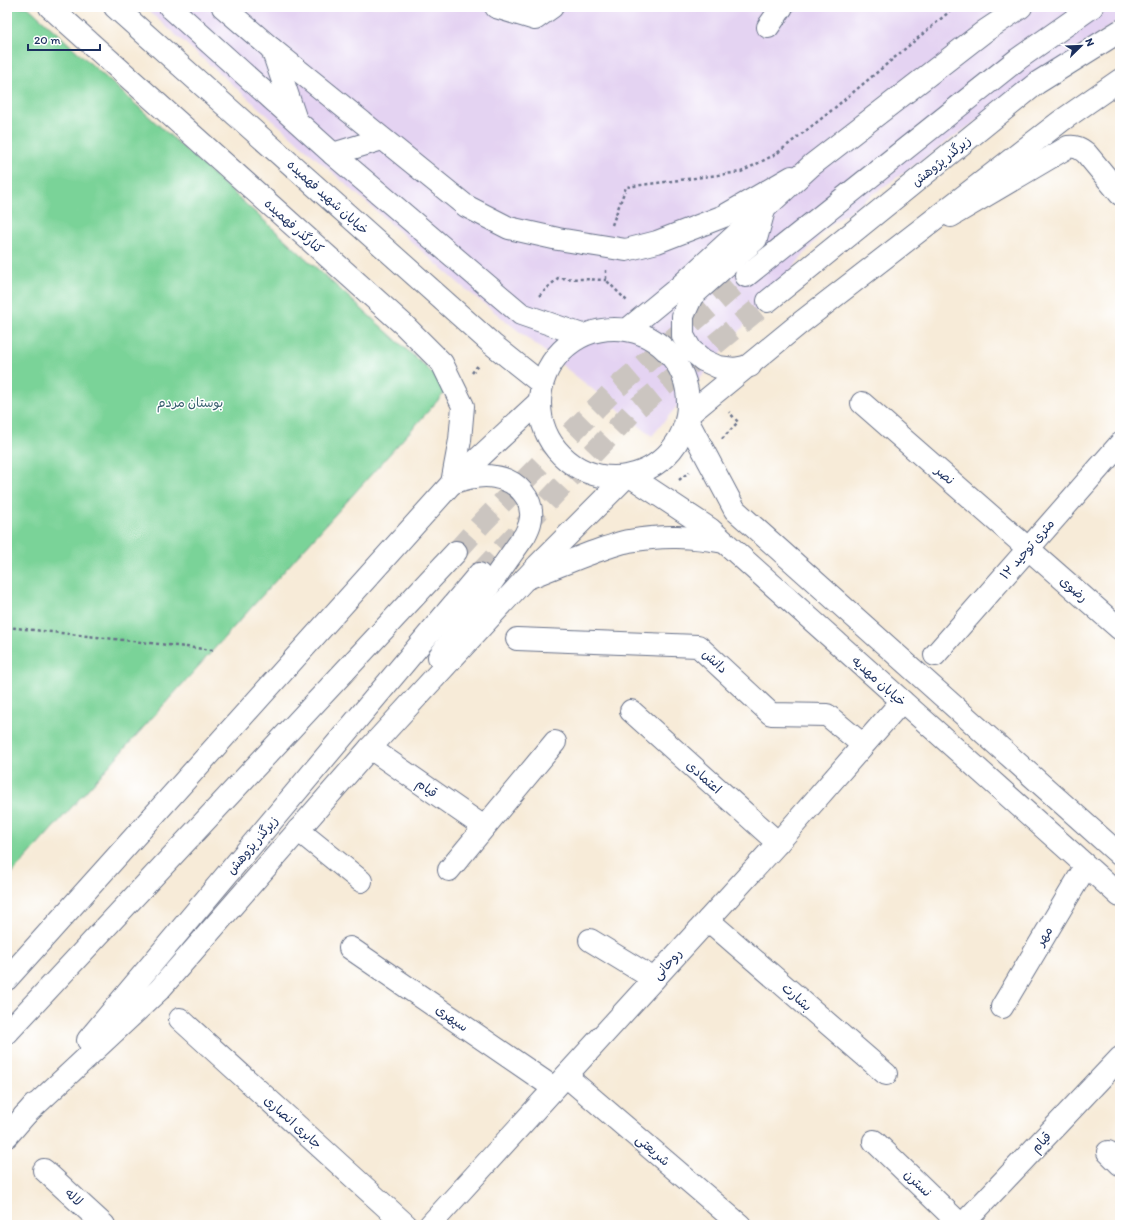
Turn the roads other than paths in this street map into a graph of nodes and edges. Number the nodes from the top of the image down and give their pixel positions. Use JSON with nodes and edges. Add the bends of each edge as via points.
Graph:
{"nodes":[{"id":1,"x":50,"y":7,"type":"edge"},
{"id":2,"x":116,"y":7,"type":"edge"},
{"id":3,"x":170,"y":7,"type":"edge"},
{"id":4,"x":223,"y":7,"type":"edge"},
{"id":5,"x":496,"y":7,"type":"edge"},
{"id":6,"x":552,"y":7,"type":"edge"},
{"id":7,"x":782,"y":7,"type":"edge"},
{"id":8,"x":1021,"y":7,"type":"edge"},
{"id":9,"x":1092,"y":7,"type":"edge"},
{"id":10,"x":768,"y":27,"type":"dead end"},
{"id":11,"x":1120,"y":31,"type":"edge"},
{"id":12,"x":272,"y":49,"type":"junction"},
{"id":13,"x":1120,"y":80,"type":"edge"},
{"id":14,"x":296,"y":121,"type":"junction"},
{"id":15,"x":382,"y":139,"type":"junction"},
{"id":16,"x":333,"y":154,"type":"junction"},
{"id":17,"x":812,"y":165,"type":"junction"},
{"id":18,"x":1120,"y":194,"type":"edge"},
{"id":19,"x":764,"y":209,"type":"junction"},
{"id":20,"x":905,"y":242,"type":"junction"},
{"id":21,"x":746,"y":276,"type":"tunnel mouth"},
{"id":22,"x":768,"y":301,"type":"tunnel mouth"},
{"id":23,"x":628,"y":329,"type":"junction"},
{"id":24,"x":582,"y":335,"type":"junction"},
{"id":25,"x":750,"y":366,"type":"junction"},
{"id":26,"x":541,"y":393,"type":"junction"},
{"id":27,"x":862,"y":402,"type":"dead end"},
{"id":28,"x":688,"y":418,"type":"junction"},
{"id":29,"x":1120,"y":444,"type":"edge"},
{"id":30,"x":628,"y":477,"type":"junction"},
{"id":31,"x":452,"y":483,"type":"junction"},
{"id":32,"x":725,"y":542,"type":"junction"},
{"id":33,"x":1028,"y":548,"type":"junction"},
{"id":34,"x":456,"y":552,"type":"tunnel mouth"},
{"id":35,"x":479,"y":574,"type":"tunnel mouth"},
{"id":36,"x":525,"y":579,"type":"junction"},
{"id":37,"x":1120,"y":629,"type":"edge"},
{"id":38,"x":517,"y":639,"type":"dead end"},
{"id":39,"x":935,"y":655,"type":"dead end"},
{"id":40,"x":902,"y":701,"type":"junction"},
{"id":41,"x":631,"y":711,"type":"dead end"},
{"id":42,"x":402,"y":713,"type":"junction"},
{"id":43,"x":555,"y":742,"type":"dead end"},
{"id":44,"x":863,"y":746,"type":"junction"},
{"id":45,"x":370,"y":748,"type":"junction"},
{"id":46,"x":484,"y":827,"type":"junction"},
{"id":47,"x":298,"y":830,"type":"junction"},
{"id":48,"x":778,"y":843,"type":"junction"},
{"id":49,"x":1120,"y":855,"type":"edge"},
{"id":50,"x":1086,"y":866,"type":"junction"},
{"id":51,"x":449,"y":870,"type":"dead end"},
{"id":52,"x":361,"y":881,"type":"dead end"},
{"id":53,"x":1120,"y":896,"type":"edge"},
{"id":54,"x":708,"y":920,"type":"junction"},
{"id":55,"x":590,"y":940,"type":"dead end"},
{"id":56,"x":350,"y":948,"type":"dead end"},
{"id":57,"x":7,"y":979,"type":"edge"},
{"id":58,"x":654,"y":979,"type":"junction"},
{"id":59,"x":1002,"y":1007,"type":"dead end"},
{"id":60,"x":180,"y":1019,"type":"dead end"},
{"id":61,"x":7,"y":1033,"type":"edge"},
{"id":62,"x":1120,"y":1058,"type":"edge"},
{"id":63,"x":886,"y":1074,"type":"dead end"},
{"id":64,"x":560,"y":1082,"type":"junction"},
{"id":65,"x":24,"y":1116,"type":"junction"},
{"id":66,"x":7,"y":1136,"type":"edge"},
{"id":67,"x":874,"y":1142,"type":"dead end"},
{"id":68,"x":44,"y":1170,"type":"dead end"},
{"id":69,"x":438,"y":1223,"type":"edge"},
{"id":70,"x":104,"y":1225,"type":"edge"},
{"id":71,"x":406,"y":1225,"type":"edge"},
{"id":72,"x":740,"y":1225,"type":"edge"},
{"id":73,"x":961,"y":1225,"type":"edge"}],
"edges":[{"from":1,"to":31,"type":"main road","name":"کنارگذر فهمیده","via":[[403,324],[442,363],[463,406]]},
{"from":2,"to":26,"type":"main road","name":"خیابان شهید فهمیده","via":[[492,344]]},
{"from":3,"to":14,"type":"main road"},
{"from":4,"to":12,"type":"main road"},
{"from":5,"to":6,"type":"main road","via":[[535,19]]},
{"from":7,"to":10,"type":"main road"},
{"from":8,"to":17,"type":"main road","via":[[985,31]]},
{"from":9,"to":21,"type":"main road","via":[[1018,59]]},
{"from":11,"to":22,"type":"main road","name":"زیرگذر پژوهش","via":[[1038,83]]},
{"from":12,"to":14,"type":"main road"},
{"from":12,"to":15,"type":"main road"},
{"from":13,"to":20,"type":"main road","via":[[1061,121]]},
{"from":14,"to":16,"type":"main road"},
{"from":15,"to":16,"type":"main road"},
{"from":15,"to":17,"type":"main road","via":[[466,206],[509,228],[558,240],[626,250],[657,242],[724,216]]},
{"from":16,"to":24,"type":"main road","via":[[521,314]]},
{"from":17,"to":19,"type":"main road"},
{"from":18,"to":20,"type":"main road","via":[[1081,148],[1068,147]]},
{"from":19,"to":23,"type":"main road","via":[[678,288]]},
{"from":19,"to":25,"type":"main road","via":[[756,239],[692,296],[683,316],[683,336],[691,350],[703,360],[718,367],[734,369]]},
{"from":20,"to":25,"type":"main road"},
{"from":23,"to":24,"type":"main road","via":[[604,329]]},
{"from":23,"to":28,"type":"main road","via":[[649,337],[668,351],[681,370],[688,392]]},
{"from":24,"to":26,"type":"main road","via":[[564,348],[550,364]]},
{"from":25,"to":28,"type":"main road"},
{"from":26,"to":30,"type":"main road","via":[[541,413],[548,436],[561,455],[580,470],[603,477]]},
{"from":26,"to":31,"type":"main road"},
{"from":27,"to":33,"type":"main road","name":"نصر"},
{"from":28,"to":30,"type":"main road","via":[[680,440],[667,456],[650,469]]},
{"from":28,"to":49,"type":"main road","via":[[735,510]]},
{"from":29,"to":33,"type":"main road","name":"۱۲ متری توحید"},
{"from":30,"to":32,"type":"main road","name":"خیابان مهدیه","via":[[710,529]]},
{"from":30,"to":36,"type":"main road"},
{"from":31,"to":42,"type":"main road","via":[[481,476],[509,481],[524,492],[529,503],[530,523]]},
{"from":31,"to":57,"type":"main road"},
{"from":32,"to":36,"type":"main road","via":[[678,536],[627,541]]},
{"from":32,"to":40,"type":"main road","name":"خیابان مهدیه"},
{"from":33,"to":37,"type":"main road","name":"رضوی"},
{"from":33,"to":39,"type":"main road","name":"۱۲ متری توحید"},
{"from":34,"to":61,"type":"main road"},
{"from":35,"to":65,"type":"main road","name":"زیرگذر پژوهش"},
{"from":36,"to":42,"type":"main road"},
{"from":38,"to":44,"type":"main road","name":"دانش","via":[[698,646],[771,714],[828,715]]},
{"from":40,"to":44,"type":"main road","name":"روحانی"},
{"from":40,"to":50,"type":"main road","name":"خیابان مهدیه"},
{"from":41,"to":48,"type":"main road","name":"اعتمادی"},
{"from":42,"to":45,"type":"main road"},
{"from":43,"to":46,"type":"main road"},
{"from":44,"to":48,"type":"main road","name":"روحانی"},
{"from":45,"to":46,"type":"main road","name":"قیام"},
{"from":45,"to":47,"type":"main road"},
{"from":46,"to":51,"type":"main road"},
{"from":47,"to":52,"type":"main road"},
{"from":47,"to":65,"type":"main road","via":[[158,990]]},
{"from":48,"to":54,"type":"main road","name":"روحانی"},
{"from":50,"to":53,"type":"main road","name":"خیابان مهدیه"},
{"from":50,"to":59,"type":"main road","name":"مهر"},
{"from":54,"to":58,"type":"main road","name":"روحانی"},
{"from":54,"to":63,"type":"main road","name":"بشارت"},
{"from":55,"to":58,"type":"main road"},
{"from":56,"to":64,"type":"main road","name":"سپهری"},
{"from":58,"to":64,"type":"main road","name":"روحانی"},
{"from":60,"to":71,"type":"main road","name":"جابری انصاری"},
{"from":62,"to":73,"type":"main road","name":"قیام"},
{"from":64,"to":69,"type":"main road","name":"روحانی"},
{"from":64,"to":72,"type":"main road","name":"شریعتی"},
{"from":65,"to":66,"type":"main road"},
{"from":67,"to":73,"type":"main road","name":"نسترن"},
{"from":68,"to":70,"type":"main road","name":"لاله"}]}
